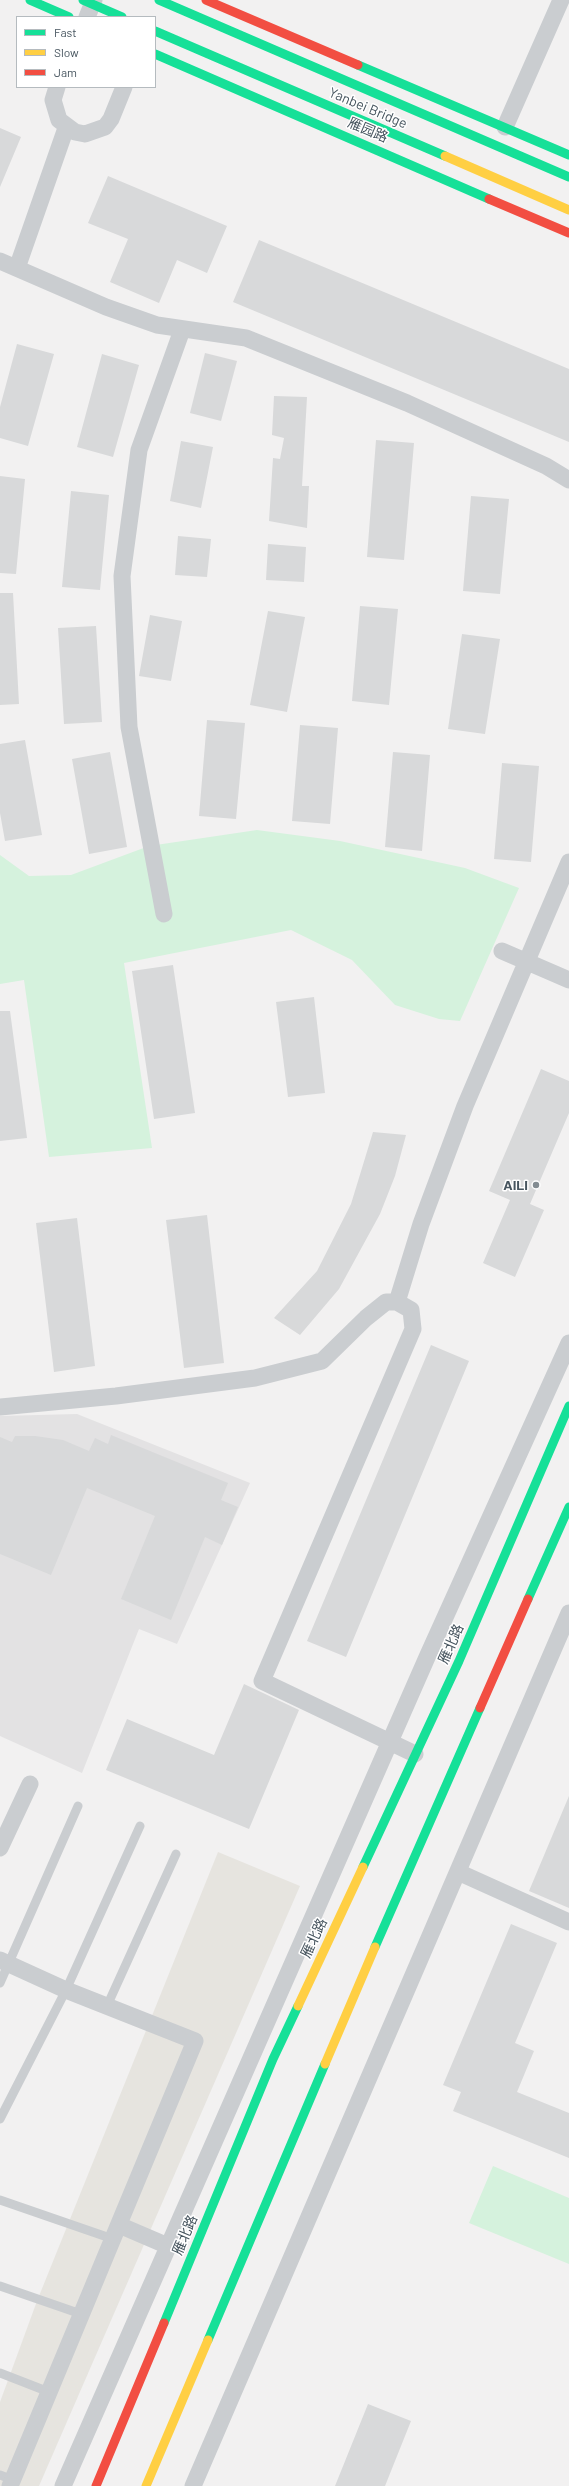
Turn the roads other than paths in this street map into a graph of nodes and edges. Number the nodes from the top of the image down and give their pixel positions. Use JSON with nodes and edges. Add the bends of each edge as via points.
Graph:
{"nodes":[{"id":1,"x":30,"y":0,"type":"edge"},
{"id":2,"x":82,"y":0,"type":"edge"},
{"id":3,"x":94,"y":0,"type":"edge"},
{"id":4,"x":159,"y":0,"type":"edge"},
{"id":5,"x":206,"y":0,"type":"edge"},
{"id":6,"x":561,"y":0,"type":"edge"},
{"id":7,"x":67,"y":16,"type":"edge"},
{"id":8,"x":87,"y":16,"type":"edge"},
{"id":9,"x":120,"y":16,"type":"edge"},
{"id":10,"x":156,"y":31,"type":"edge"},
{"id":11,"x":156,"y":54,"type":"edge"},
{"id":12,"x":57,"y":88,"type":"edge"},
{"id":13,"x":124,"y":88,"type":"edge"},
{"id":14,"x":66,"y":128,"type":"junction"},
{"id":15,"x":505,"y":128,"type":"junction"},
{"id":16,"x":569,"y":155,"type":"edge"},
{"id":17,"x":569,"y":177,"type":"edge"},
{"id":18,"x":569,"y":210,"type":"edge"},
{"id":19,"x":569,"y":233,"type":"edge"},
{"id":20,"x":0,"y":261,"type":"edge"},
{"id":21,"x":17,"y":268,"type":"junction"},
{"id":22,"x":182,"y":330,"type":"junction"},
{"id":23,"x":569,"y":480,"type":"edge"},
{"id":24,"x":569,"y":862,"type":"edge"},
{"id":25,"x":164,"y":914,"type":"dead end"},
{"id":26,"x":502,"y":951,"type":"dead end"},
{"id":27,"x":527,"y":963,"type":"junction"},
{"id":28,"x":569,"y":980,"type":"edge"},
{"id":29,"x":397,"y":1302,"type":"junction"},
{"id":30,"x":569,"y":1343,"type":"edge"},
{"id":31,"x":569,"y":1406,"type":"edge"},
{"id":32,"x":0,"y":1407,"type":"edge"},
{"id":33,"x":569,"y":1507,"type":"edge"},
{"id":34,"x":569,"y":1613,"type":"edge"},
{"id":35,"x":390,"y":1741,"type":"junction"},
{"id":36,"x":416,"y":1754,"type":"junction"},
{"id":37,"x":30,"y":1784,"type":"dead end"},
{"id":38,"x":78,"y":1806,"type":"dead end"},
{"id":39,"x":140,"y":1826,"type":"dead end"},
{"id":40,"x":0,"y":1848,"type":"edge"},
{"id":41,"x":176,"y":1854,"type":"dead end"},
{"id":42,"x":458,"y":1872,"type":"junction"},
{"id":43,"x":569,"y":1922,"type":"edge"},
{"id":44,"x":4,"y":1962,"type":"edge"},
{"id":45,"x":0,"y":1983,"type":"edge"},
{"id":46,"x":66,"y":1990,"type":"junction"},
{"id":47,"x":107,"y":2006,"type":"junction"},
{"id":48,"x":0,"y":2119,"type":"edge"},
{"id":49,"x":0,"y":2200,"type":"edge"},
{"id":50,"x":116,"y":2232,"type":"junction"},
{"id":51,"x":168,"y":2246,"type":"junction"},
{"id":52,"x":0,"y":2286,"type":"edge"},
{"id":53,"x":81,"y":2314,"type":"junction"},
{"id":54,"x":0,"y":2373,"type":"edge"},
{"id":55,"x":49,"y":2392,"type":"junction"},
{"id":56,"x":8,"y":2480,"type":"edge"},
{"id":57,"x":63,"y":2486,"type":"edge"},
{"id":58,"x":96,"y":2486,"type":"edge"},
{"id":59,"x":146,"y":2486,"type":"edge"},
{"id":60,"x":192,"y":2486,"type":"edge"}],
"edges":[{"from":1,"to":7,"type":"main road"},
{"from":2,"to":9,"type":"main road","bridge":true},
{"from":3,"to":8,"type":"street"},
{"from":4,"to":17,"type":"main road","name":"Yanbei Bridge"},
{"from":5,"to":15,"type":"main road"},
{"from":6,"to":15,"type":"street"},
{"from":10,"to":18,"type":"main road","name":"Yanbei Bridge"},
{"from":11,"to":19,"type":"main road","name":"雁园路"},
{"from":12,"to":14,"type":"street","via":[[53,100],[54,111]]},
{"from":13,"to":14,"type":"street","via":[[111,119],[104,127],[85,134]]},
{"from":14,"to":21,"type":"street"},
{"from":15,"to":16,"type":"main road"},
{"from":20,"to":21,"type":"street"},
{"from":21,"to":22,"type":"street","via":[[106,307],[157,325]]},
{"from":22,"to":23,"type":"street","via":[[246,338],[407,403],[546,466]]},
{"from":22,"to":25,"type":"street","via":[[139,450],[122,576],[129,727]]},
{"from":24,"to":27,"type":"street"},
{"from":26,"to":27,"type":"street"},
{"from":27,"to":28,"type":"street"},
{"from":27,"to":29,"type":"street","via":[[466,1106],[421,1224]]},
{"from":29,"to":32,"type":"street","via":[[386,1302],[322,1361],[255,1378],[116,1396]]},
{"from":29,"to":35,"type":"street","via":[[411,1310],[413,1329],[262,1681]]},
{"from":30,"to":35,"type":"street"},
{"from":31,"to":36,"type":"main road","name":"雁北路"},
{"from":33,"to":59,"type":"main road","via":[[380,1935]]},
{"from":34,"to":42,"type":"street"},
{"from":35,"to":36,"type":"street"},
{"from":35,"to":51,"type":"street"},
{"from":36,"to":58,"type":"main road","name":"雁北路","via":[[273,2059]]},
{"from":37,"to":40,"type":"street"},
{"from":38,"to":44,"type":"lane"},
{"from":39,"to":46,"type":"lane"},
{"from":41,"to":47,"type":"lane"},
{"from":42,"to":43,"type":"street"},
{"from":42,"to":60,"type":"street"},
{"from":44,"to":45,"type":"lane"},
{"from":44,"to":46,"type":"street"},
{"from":46,"to":47,"type":"street"},
{"from":46,"to":48,"type":"lane"},
{"from":47,"to":50,"type":"street","via":[[195,2041]]},
{"from":49,"to":50,"type":"lane"},
{"from":50,"to":51,"type":"street"},
{"from":50,"to":53,"type":"street"},
{"from":51,"to":57,"type":"street"},
{"from":52,"to":53,"type":"lane"},
{"from":53,"to":55,"type":"street"},
{"from":54,"to":55,"type":"lane"},
{"from":55,"to":56,"type":"street"}]}
